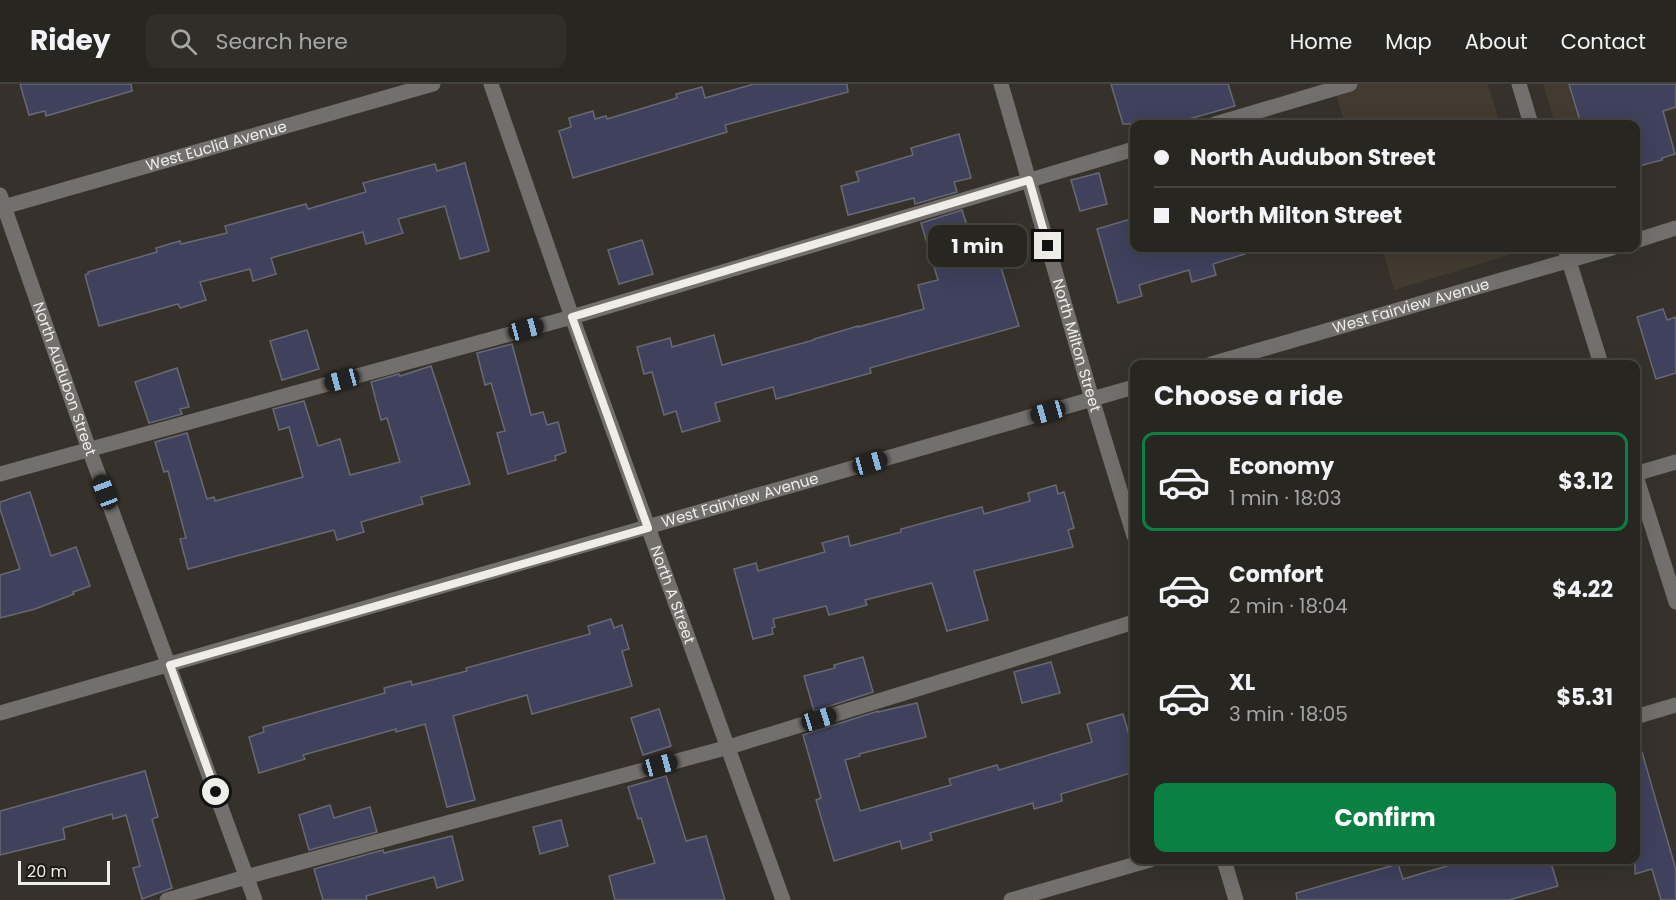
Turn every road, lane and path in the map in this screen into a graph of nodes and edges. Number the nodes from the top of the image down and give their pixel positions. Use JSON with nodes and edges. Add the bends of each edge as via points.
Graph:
{"nodes":[{"id":1,"x":433,"y":84,"type":"edge"},
{"id":2,"x":491,"y":84,"type":"edge"},
{"id":3,"x":1001,"y":84,"type":"edge"},
{"id":4,"x":1350,"y":84,"type":"edge"},
{"id":5,"x":1520,"y":84,"type":"edge"},
{"id":6,"x":1228,"y":120,"type":"edge"},
{"id":7,"x":1530,"y":120,"type":"edge"},
{"id":8,"x":1130,"y":150,"type":"edge"},
{"id":9,"x":1029,"y":180,"type":"junction"},
{"id":10,"x":1,"y":203,"type":"edge"},
{"id":11,"x":1676,"y":228,"type":"edge"},
{"id":12,"x":1640,"y":239,"type":"edge"},
{"id":13,"x":1582,"y":252,"type":"edge"},
{"id":14,"x":1567,"y":254,"type":"edge"},
{"id":15,"x":572,"y":317,"type":"junction"},
{"id":16,"x":1224,"y":360,"type":"edge"},
{"id":17,"x":1600,"y":360,"type":"edge"},
{"id":18,"x":1130,"y":388,"type":"edge"},
{"id":19,"x":1092,"y":399,"type":"junction"},
{"id":20,"x":89,"y":449,"type":"junction"},
{"id":21,"x":1676,"y":462,"type":"edge"},
{"id":22,"x":1640,"y":473,"type":"edge"},
{"id":23,"x":0,"y":474,"type":"edge"},
{"id":24,"x":1640,"y":490,"type":"edge"},
{"id":25,"x":1130,"y":523,"type":"edge"},
{"id":26,"x":648,"y":528,"type":"junction"},
{"id":27,"x":1676,"y":602,"type":"edge"},
{"id":28,"x":1130,"y":623,"type":"edge"},
{"id":29,"x":170,"y":665,"type":"junction"},
{"id":30,"x":1676,"y":705,"type":"edge"},
{"id":31,"x":0,"y":713,"type":"edge"},
{"id":32,"x":1640,"y":716,"type":"edge"},
{"id":33,"x":729,"y":747,"type":"junction"},
{"id":34,"x":1136,"y":864,"type":"edge"},
{"id":35,"x":1225,"y":864,"type":"edge"},
{"id":36,"x":246,"y":877,"type":"junction"},
{"id":37,"x":167,"y":900,"type":"edge"},
{"id":38,"x":255,"y":900,"type":"edge"},
{"id":39,"x":783,"y":900,"type":"edge"},
{"id":40,"x":1011,"y":900,"type":"edge"},
{"id":41,"x":1236,"y":900,"type":"edge"}],
"edges":[{"from":1,"to":10,"type":"street","name":"West Euclid Avenue"},
{"from":2,"to":15,"type":"street","name":"North A Street"},
{"from":3,"to":9,"type":"street","name":"North Milton Street"},
{"from":4,"to":6,"type":"street"},
{"from":5,"to":7,"type":"street"},
{"from":8,"to":9,"type":"street"},
{"from":9,"to":15,"type":"street"},
{"from":9,"to":19,"type":"street","name":"North Milton Street"},
{"from":10,"to":20,"type":"street","name":"North Audubon Street"},
{"from":11,"to":12,"type":"street"},
{"from":13,"to":14,"type":"street","name":"West Fairview Avenue"},
{"from":14,"to":16,"type":"street","name":"West Fairview Avenue"},
{"from":14,"to":17,"type":"street"},
{"from":15,"to":20,"type":"street"},
{"from":15,"to":26,"type":"street","name":"North A Street"},
{"from":18,"to":19,"type":"street","name":"West Fairview Avenue"},
{"from":19,"to":25,"type":"street","name":"North Milton Street"},
{"from":19,"to":26,"type":"street","name":"West Fairview Avenue"},
{"from":20,"to":23,"type":"street"},
{"from":20,"to":29,"type":"street","name":"North Audubon Street"},
{"from":21,"to":22,"type":"street"},
{"from":24,"to":27,"type":"street"},
{"from":26,"to":29,"type":"street","name":"West Fairview Avenue"},
{"from":26,"to":33,"type":"street","name":"North A Street"},
{"from":28,"to":33,"type":"street"},
{"from":29,"to":31,"type":"street","name":"West Fairview Avenue"},
{"from":29,"to":36,"type":"street","name":"North Audubon Street"},
{"from":30,"to":32,"type":"street"},
{"from":33,"to":36,"type":"street"},
{"from":33,"to":39,"type":"street","name":"North A Street"},
{"from":34,"to":40,"type":"street"},
{"from":35,"to":41,"type":"street"},
{"from":36,"to":37,"type":"street"},
{"from":36,"to":38,"type":"street","name":"North Audubon Street"}]}
